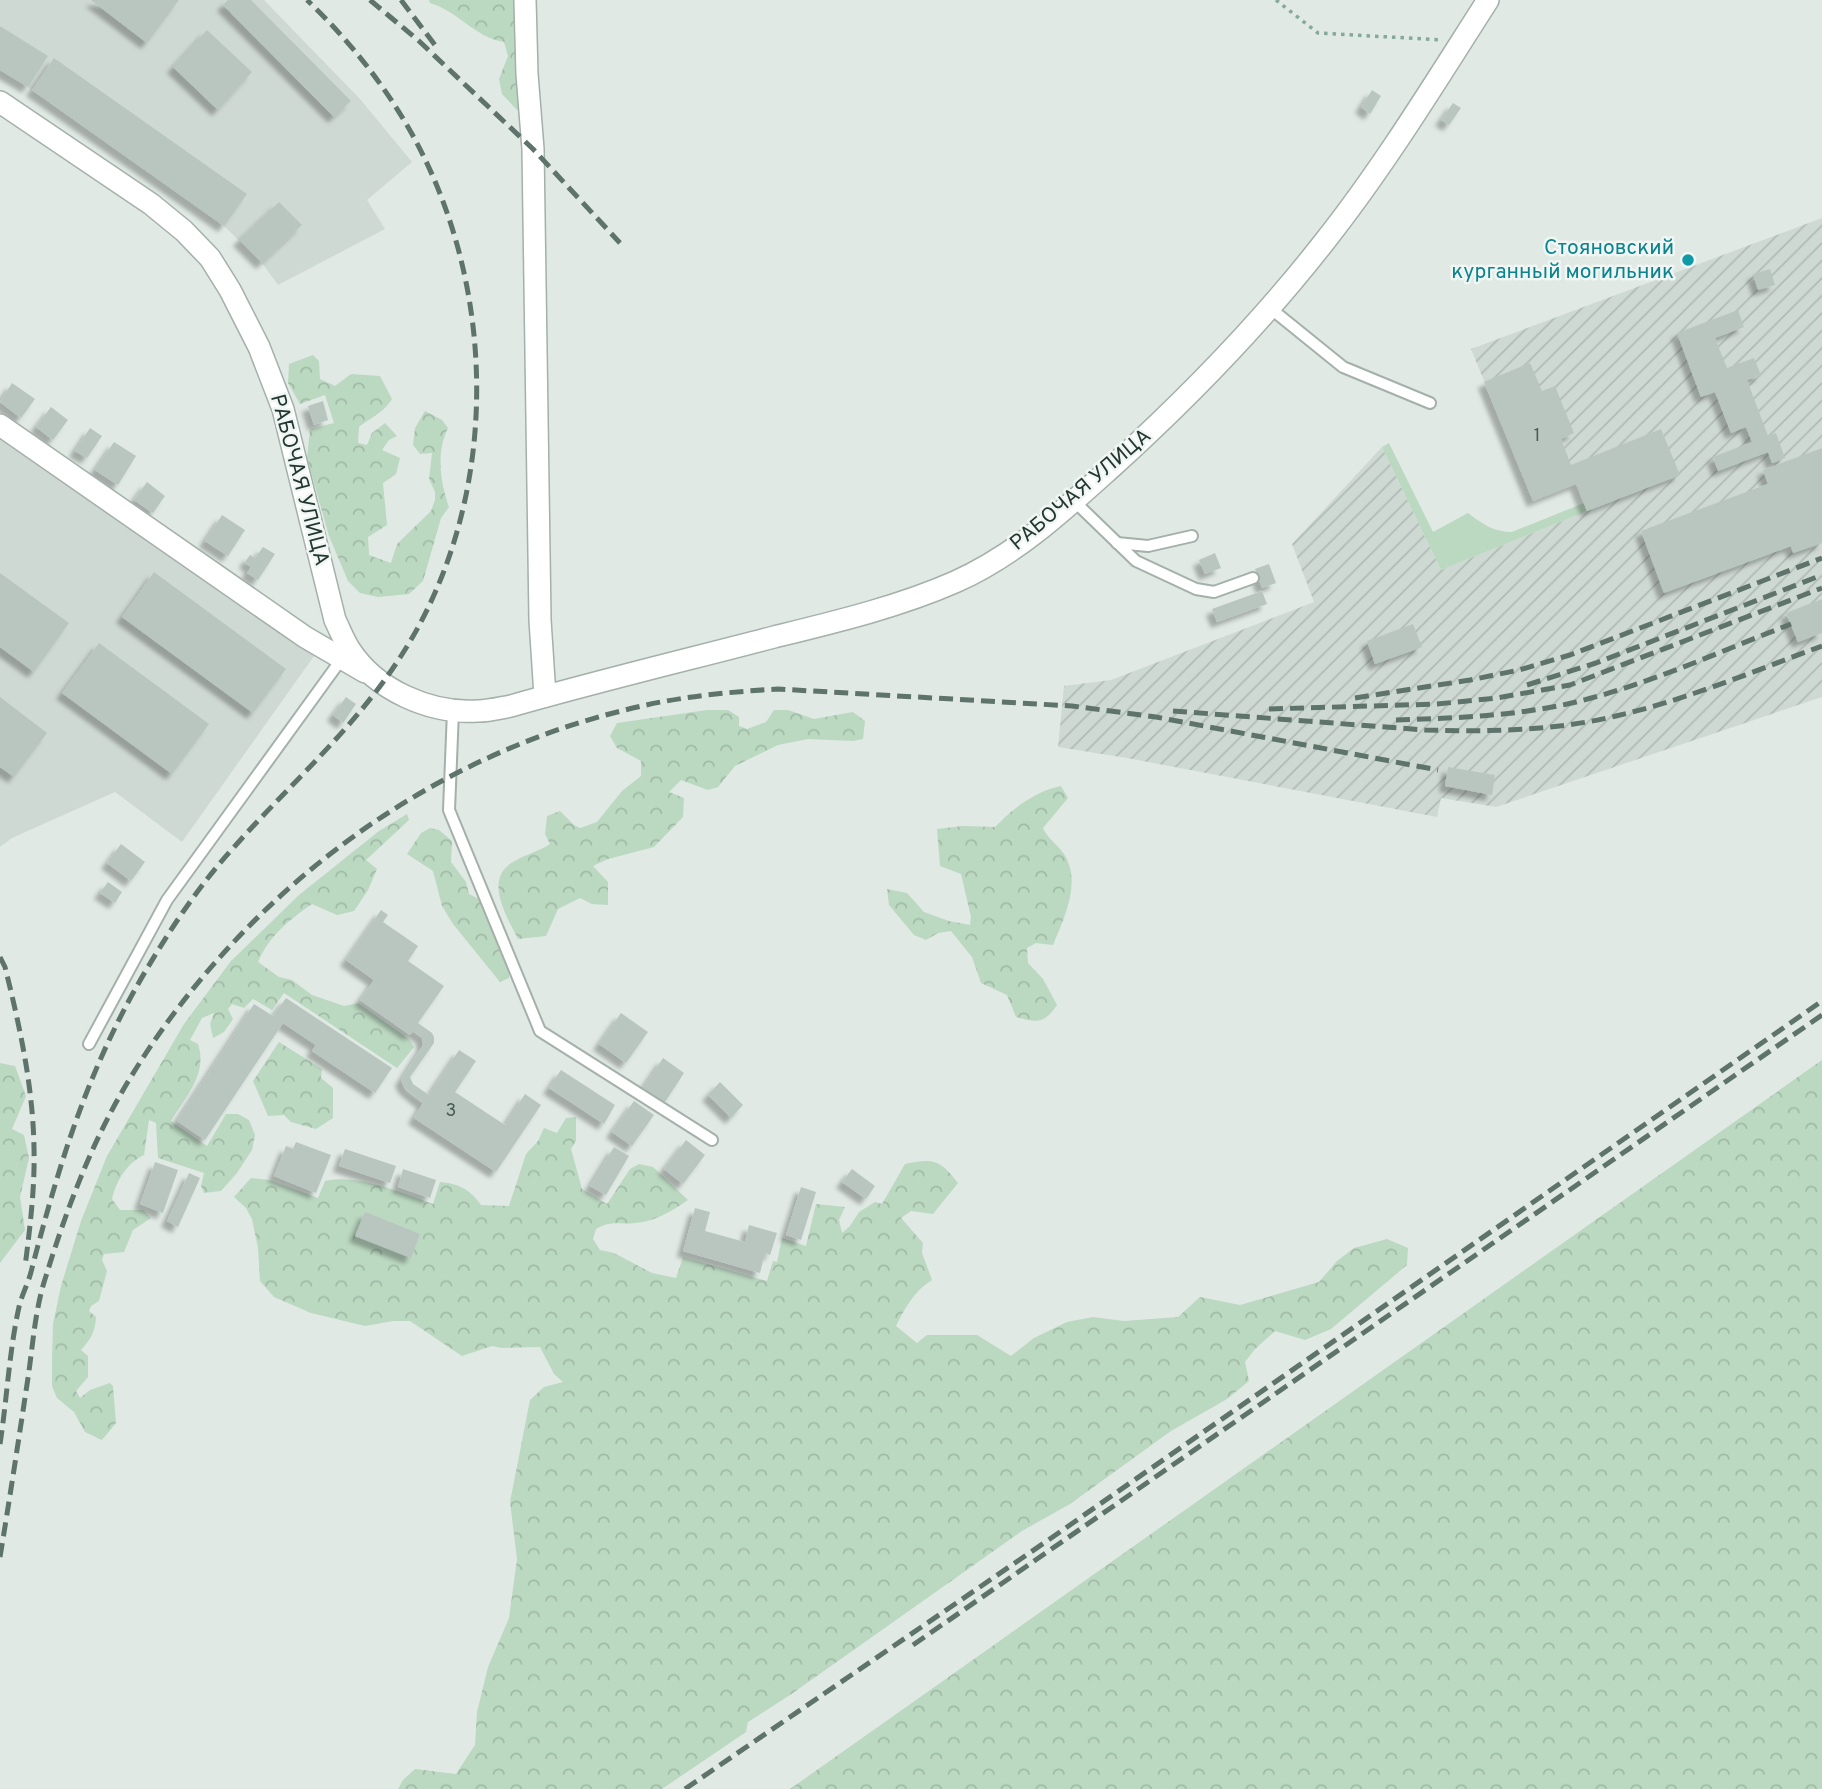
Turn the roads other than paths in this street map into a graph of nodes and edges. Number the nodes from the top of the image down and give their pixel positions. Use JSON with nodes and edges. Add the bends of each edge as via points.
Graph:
{"nodes":[{"id":1,"x":525,"y":0,"type":"edge"},
{"id":2,"x":1488,"y":0,"type":"edge"},
{"id":3,"x":0,"y":102,"type":"edge"},
{"id":4,"x":1270,"y":308,"type":"junction"},
{"id":5,"x":1430,"y":403,"type":"dead end"},
{"id":6,"x":0,"y":425,"type":"edge"},
{"id":7,"x":1074,"y":501,"type":"junction"},
{"id":8,"x":1192,"y":536,"type":"dead end"},
{"id":9,"x":1118,"y":543,"type":"junction"},
{"id":10,"x":1253,"y":578,"type":"dead end"},
{"id":11,"x":343,"y":657,"type":"junction"},
{"id":12,"x":370,"y":675,"type":"junction"},
{"id":13,"x":545,"y":696,"type":"junction"},
{"id":14,"x":453,"y":711,"type":"junction"},
{"id":15,"x":89,"y":1044,"type":"dead end"},
{"id":16,"x":712,"y":1140,"type":"dead end"}],
"edges":[{"from":1,"to":13,"type":"street","via":[[533,149]]},
{"from":2,"to":4,"type":"street","name":"РАБОЧАЯ УЛИЦА","via":[[1380,167]]},
{"from":3,"to":12,"type":"street","name":"РАБОЧАЯ УЛИЦА","via":[[151,204],[211,258],[259,346],[284,409],[335,620],[349,650]]},
{"from":4,"to":5,"type":"lane","via":[[1343,367]]},
{"from":4,"to":7,"type":"street","name":"РАБОЧАЯ УЛИЦА","via":[[1216,368]]},
{"from":6,"to":11,"type":"street","name":"РАБОЧАЯ УЛИЦА","via":[[305,637]]},
{"from":7,"to":9,"type":"lane"},
{"from":7,"to":13,"type":"street","name":"РАБОЧАЯ УЛИЦА","via":[[998,559],[908,600]]},
{"from":8,"to":9,"type":"lane","via":[[1148,546]]},
{"from":9,"to":10,"type":"lane","via":[[1136,561],[1196,589],[1214,592]]},
{"from":11,"to":12,"type":"street","name":"РАБОЧАЯ УЛИЦА"},
{"from":11,"to":15,"type":"lane","via":[[167,900]]},
{"from":12,"to":14,"type":"street","name":"РАБОЧАЯ УЛИЦА","via":[[408,697]]},
{"from":13,"to":14,"type":"street","name":"РАБОЧАЯ УЛИЦА","via":[[511,706]]},
{"from":14,"to":16,"type":"lane","via":[[449,810],[540,1031]]}]}
